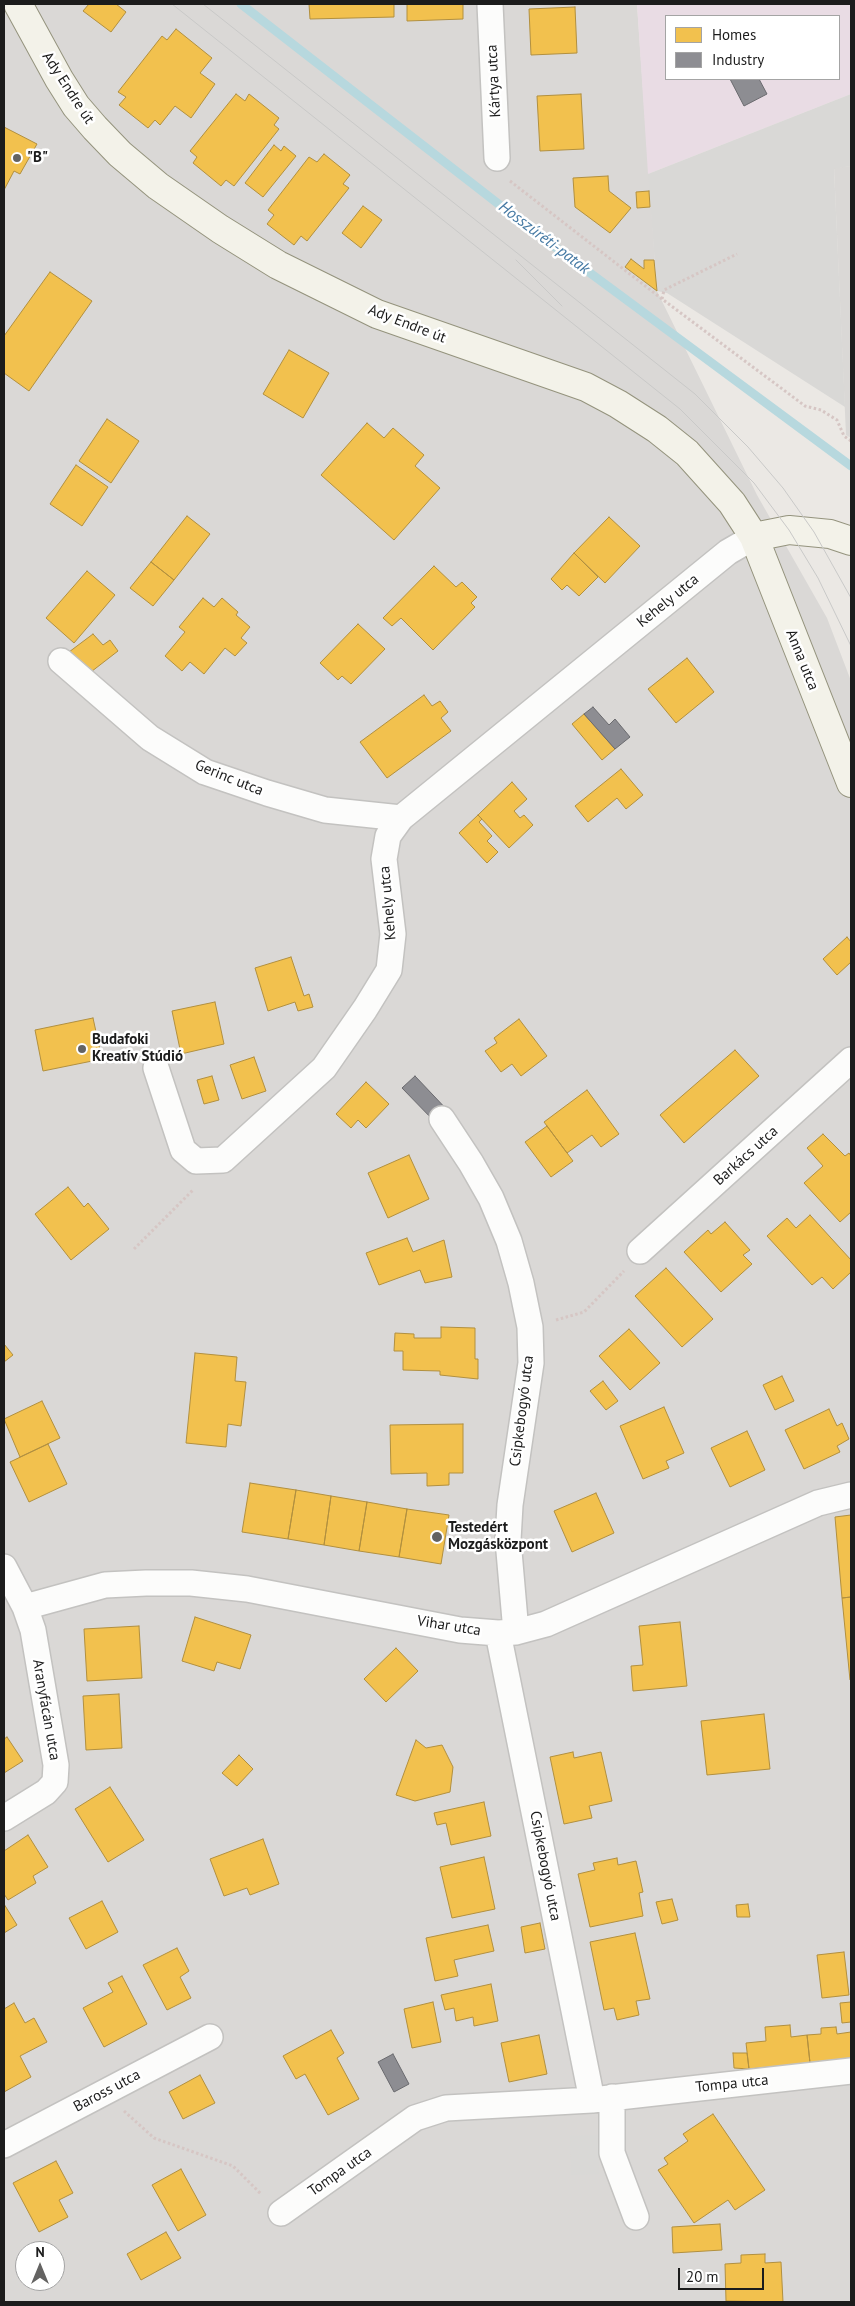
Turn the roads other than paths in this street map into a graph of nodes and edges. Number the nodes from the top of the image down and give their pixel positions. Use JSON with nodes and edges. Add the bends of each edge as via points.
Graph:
{"nodes":[{"id":1,"x":18,"y":4,"type":"edge"},
{"id":2,"x":490,"y":4,"type":"edge"},
{"id":3,"x":498,"y":158,"type":"dead end"},
{"id":4,"x":754,"y":537,"type":"junction"},
{"id":5,"x":851,"y":541,"type":"edge"},
{"id":6,"x":61,"y":661,"type":"dead end"},
{"id":7,"x":851,"y":783,"type":"edge"},
{"id":8,"x":401,"y":818,"type":"junction"},
{"id":9,"x":851,"y":1060,"type":"edge"},
{"id":10,"x":156,"y":1068,"type":"dead end"},
{"id":11,"x":442,"y":1119,"type":"dead end"},
{"id":12,"x":640,"y":1251,"type":"road end"},
{"id":13,"x":851,"y":1495,"type":"edge"},
{"id":14,"x":4,"y":1567,"type":"edge"},
{"id":15,"x":26,"y":1607,"type":"junction"},
{"id":16,"x":507,"y":1633,"type":"junction"},
{"id":17,"x":4,"y":1818,"type":"edge"},
{"id":18,"x":210,"y":2037,"type":"dead end"},
{"id":19,"x":851,"y":2071,"type":"edge"},
{"id":20,"x":602,"y":2099,"type":"junction"},
{"id":21,"x":4,"y":2145,"type":"edge"},
{"id":22,"x":281,"y":2213,"type":"road end"},
{"id":23,"x":636,"y":2217,"type":"dead end"}],
"edges":[{"from":1,"to":4,"type":"street","name":"Ady Endre út","via":[[76,106],[120,154],[158,186],[278,265],[361,306],[586,387],[618,404],[687,453],[732,503]]},
{"from":2,"to":3,"type":"street","name":"Kártya utca"},
{"from":4,"to":5,"type":"street","via":[[789,530],[830,534]]},
{"from":4,"to":7,"type":"street","name":"Anna utca"},
{"from":4,"to":8,"type":"street","name":"Kehely utca","via":[[728,552]]},
{"from":6,"to":8,"type":"street","name":"Gerinc utca","via":[[150,738],[205,772],[325,810]]},
{"from":8,"to":10,"type":"street","name":"Kehely utca","via":[[388,836],[384,859],[393,934],[389,970],[324,1068],[223,1160],[196,1161],[183,1150]]},
{"from":9,"to":12,"type":"street","name":"Barkács utca"},
{"from":11,"to":16,"type":"street","name":"Csipkebogyó utca","via":[[491,1198],[509,1241],[530,1327],[531,1363],[510,1505]]},
{"from":13,"to":16,"type":"street","name":"Vihar utca","via":[[818,1503],[546,1624]]},
{"from":14,"to":15,"type":"street"},
{"from":15,"to":16,"type":"street","name":"Vihar utca","via":[[105,1585],[146,1582],[191,1584],[247,1589],[460,1630]]},
{"from":15,"to":17,"type":"street","name":"Aranyfácán utca","via":[[33,1630],[56,1765],[55,1782],[46,1792]]},
{"from":16,"to":20,"type":"street","name":"Csipkebogyó utca"},
{"from":18,"to":21,"type":"street","name":"Baross utca"},
{"from":19,"to":20,"type":"street","name":"Tompa utca"},
{"from":20,"to":22,"type":"street","name":"Tompa utca","via":[[446,2108],[415,2118]]},
{"from":20,"to":23,"type":"street","via":[[612,2153]]}]}
